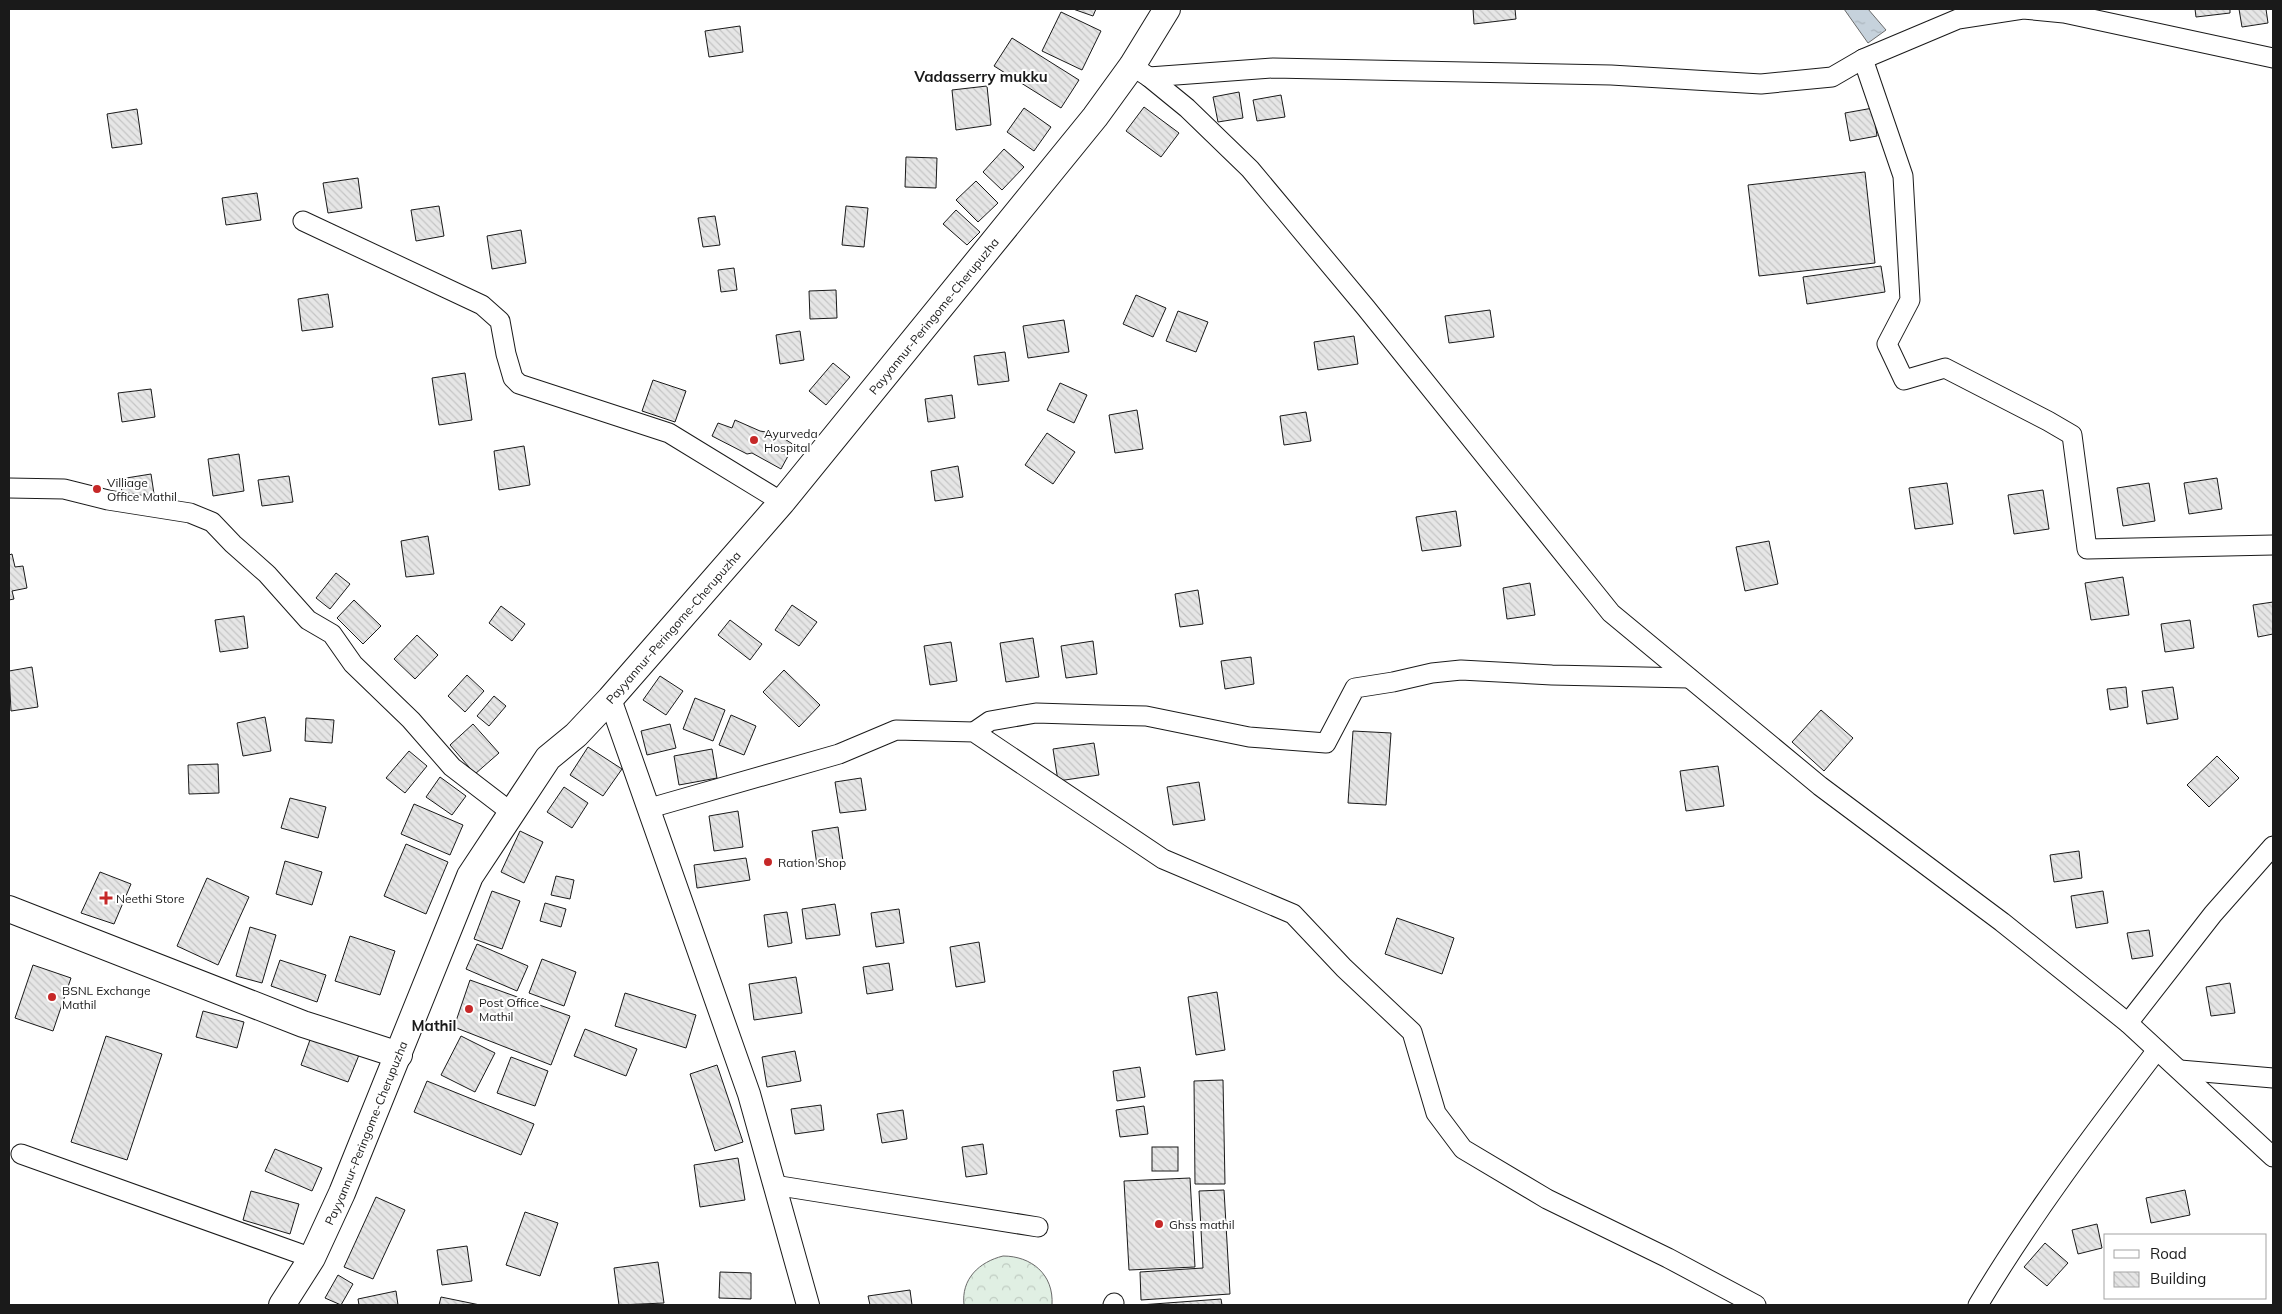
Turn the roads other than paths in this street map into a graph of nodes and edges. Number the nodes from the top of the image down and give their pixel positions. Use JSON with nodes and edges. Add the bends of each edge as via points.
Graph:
{"nodes":[{"id":1,"x":1167,"y":9,"type":"edge"},
{"id":2,"x":1998,"y":11,"type":"edge"},
{"id":3,"x":2273,"y":58,"type":"edge"},
{"id":4,"x":1863,"y":59,"type":"junction"},
{"id":5,"x":1141,"y":72,"type":"junction"},
{"id":6,"x":302,"y":221,"type":"dead end"},
{"id":7,"x":9,"y":488,"type":"edge"},
{"id":8,"x":782,"y":502,"type":"junction"},
{"id":9,"x":2273,"y":545,"type":"edge"},
{"id":10,"x":1689,"y":678,"type":"junction"},
{"id":11,"x":610,"y":699,"type":"junction"},
{"id":12,"x":974,"y":732,"type":"junction"},
{"id":13,"x":650,"y":808,"type":"junction"},
{"id":14,"x":512,"y":814,"type":"junction"},
{"id":15,"x":2273,"y":846,"type":"edge"},
{"id":16,"x":9,"y":909,"type":"edge"},
{"id":17,"x":2128,"y":1024,"type":"junction"},
{"id":18,"x":2157,"y":1050,"type":"junction"},
{"id":19,"x":399,"y":1055,"type":"junction"},
{"id":20,"x":2180,"y":1070,"type":"junction"},
{"id":21,"x":2273,"y":1078,"type":"edge"},
{"id":22,"x":21,"y":1154,"type":"dead end"},
{"id":23,"x":2273,"y":1157,"type":"edge"},
{"id":24,"x":774,"y":1185,"type":"junction"},
{"id":25,"x":1038,"y":1227,"type":"dead end"},
{"id":26,"x":312,"y":1258,"type":"junction"},
{"id":27,"x":282,"y":1305,"type":"edge"},
{"id":28,"x":808,"y":1305,"type":"edge"},
{"id":29,"x":1756,"y":1305,"type":"edge"},
{"id":30,"x":1978,"y":1305,"type":"edge"}],
"edges":[{"from":1,"to":5,"type":"main road","name":"Payyannur-Peringome-Cherupuzha"},
{"from":2,"to":3,"type":"street","via":[[2064,13]]},
{"from":2,"to":4,"type":"street","via":[[1958,19]]},
{"from":4,"to":5,"type":"street","via":[[1832,77],[1761,84],[1611,74],[1273,68]]},
{"from":4,"to":9,"type":"street","via":[[1903,176],[1910,300],[1887,344],[1904,380],[1945,368],[2072,435],[2087,549]]},
{"from":5,"to":8,"type":"main road","name":"Payyannur-Peringome-Cherupuzha","via":[[1095,117]]},
{"from":5,"to":10,"type":"street","via":[[1187,108],[1250,169],[1611,613]]},
{"from":6,"to":8,"type":"street","via":[[492,311],[500,321],[513,378],[519,384],[668,433]]},
{"from":7,"to":14,"type":"street","via":[[64,489],[108,500],[190,513],[212,522],[308,620],[332,634],[353,664],[417,726],[452,767]]},
{"from":8,"to":11,"type":"main road","name":"Payyannur-Peringome-Cherupuzha"},
{"from":10,"to":12,"type":"street","via":[[1461,670],[1432,673],[1355,688],[1326,743],[1249,737],[1146,716],[1101,714],[1028,714],[990,720]]},
{"from":10,"to":17,"type":"street","via":[[1820,786],[2002,922]]},
{"from":11,"to":13,"type":"street"},
{"from":11,"to":14,"type":"main road","name":"Payyannur-Peringome-Cherupuzha","via":[[576,735],[548,758]]},
{"from":12,"to":13,"type":"street","via":[[896,730],[839,754]]},
{"from":12,"to":29,"type":"street","via":[[1163,859],[1293,914],[1412,1032],[1436,1113],[1463,1149],[1547,1198]]},
{"from":13,"to":24,"type":"street","via":[[749,1094]]},
{"from":14,"to":19,"type":"main road","name":"Payyannur-Peringome-Cherupuzha","via":[[470,876]]},
{"from":15,"to":17,"type":"street","via":[[2213,914]]},
{"from":16,"to":19,"type":"main road","via":[[303,1024]]},
{"from":17,"to":18,"type":"street"},
{"from":18,"to":20,"type":"street"},
{"from":18,"to":30,"type":"street","via":[[2069,1167]]},
{"from":19,"to":26,"type":"main road","name":"Payyannur-Peringome-Cherupuzha"},
{"from":20,"to":21,"type":"street"},
{"from":20,"to":23,"type":"street"},
{"from":22,"to":26,"type":"street"},
{"from":24,"to":25,"type":"street"},
{"from":24,"to":28,"type":"street"},
{"from":26,"to":27,"type":"main road","name":"Payyannur-Peringome-Cherupuzha"}]}
